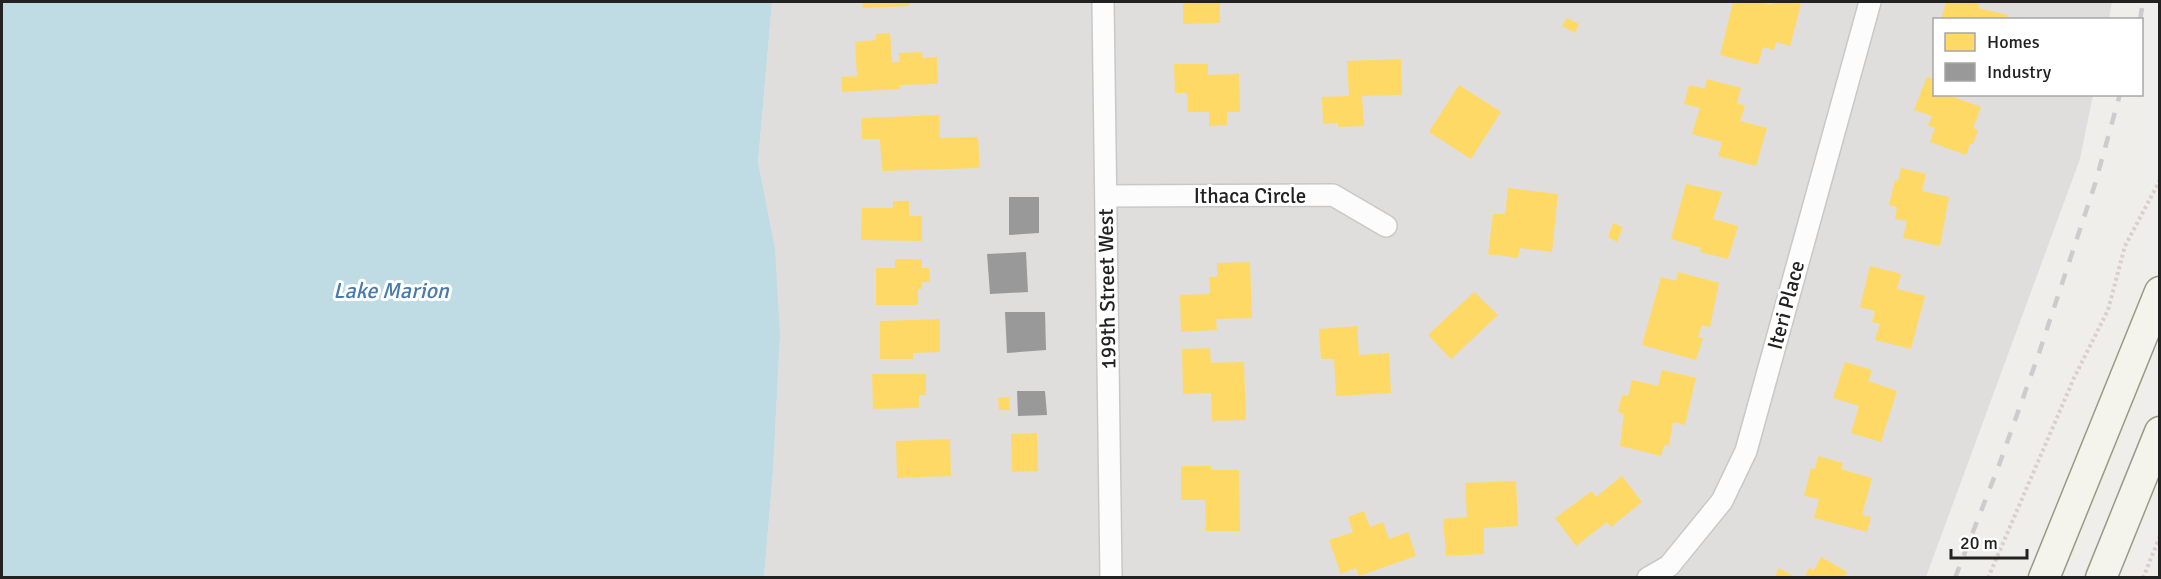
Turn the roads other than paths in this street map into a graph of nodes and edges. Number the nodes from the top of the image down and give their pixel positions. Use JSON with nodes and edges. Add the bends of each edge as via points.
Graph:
{"nodes":[{"id":1,"x":1103,"y":2,"type":"edge"},
{"id":2,"x":1870,"y":2,"type":"edge"},
{"id":3,"x":1106,"y":196,"type":"junction"},
{"id":4,"x":1386,"y":226,"type":"dead end"},
{"id":5,"x":2160,"y":292,"type":"edge"},
{"id":6,"x":2160,"y":432,"type":"edge"},
{"id":7,"x":1674,"y":572,"type":"edge"},
{"id":8,"x":1111,"y":578,"type":"edge"},
{"id":9,"x":1648,"y":578,"type":"edge"},
{"id":10,"x":2044,"y":578,"type":"edge"},
{"id":11,"x":2101,"y":578,"type":"edge"}],
"edges":[{"from":1,"to":3,"type":"street","name":"199th Street West"},
{"from":2,"to":7,"type":"street","name":"Iteri Place","via":[[1746,451],[1722,501]]},
{"from":3,"to":4,"type":"street","name":"Ithaca Circle","via":[[1333,195]]},
{"from":3,"to":8,"type":"street","name":"199th Street West"},
{"from":5,"to":10,"type":"main road"},
{"from":6,"to":11,"type":"main road"},
{"from":7,"to":9,"type":"street","name":"Iteri Place"}]}
